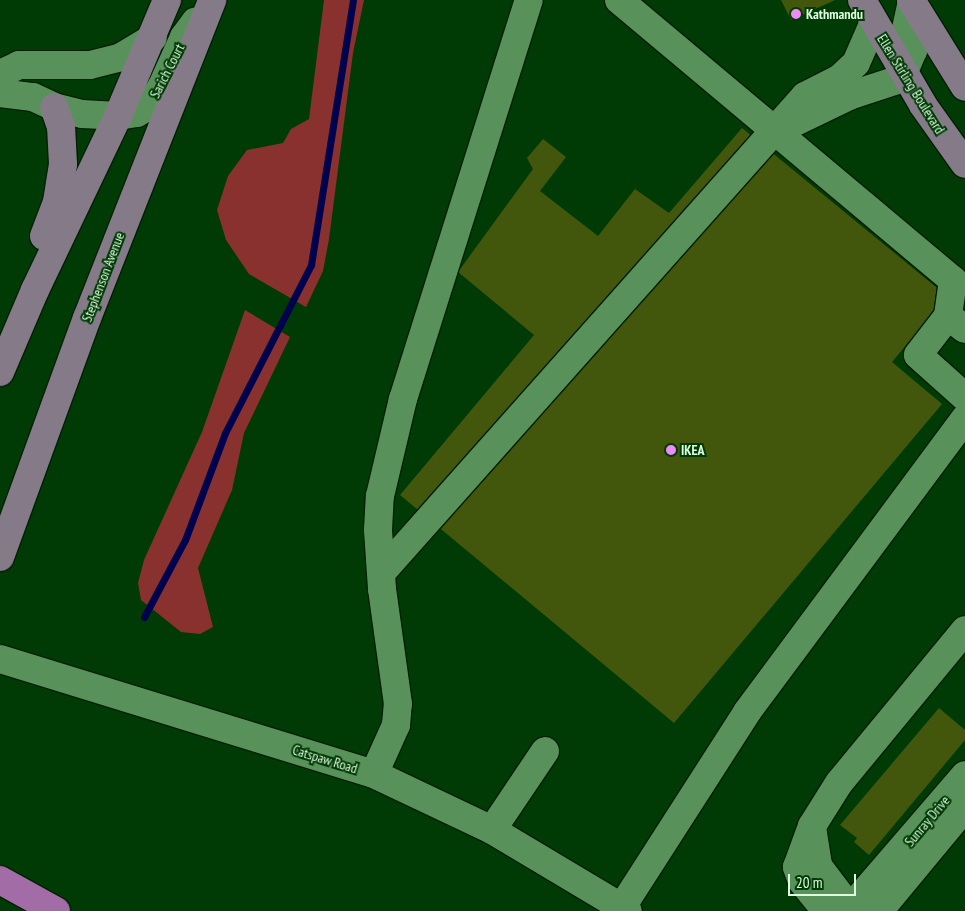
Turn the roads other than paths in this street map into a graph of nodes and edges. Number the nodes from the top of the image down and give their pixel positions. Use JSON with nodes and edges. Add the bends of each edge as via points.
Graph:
{"nodes":[{"id":1,"x":167,"y":0,"type":"edge"},
{"id":2,"x":529,"y":0,"type":"edge"},
{"id":3,"x":618,"y":0,"type":"edge"},
{"id":4,"x":862,"y":0,"type":"edge"},
{"id":5,"x":912,"y":1,"type":"edge"},
{"id":6,"x":210,"y":6,"type":"edge"},
{"id":7,"x":874,"y":24,"type":"junction"},
{"id":8,"x":153,"y":38,"type":"junction"},
{"id":9,"x":0,"y":74,"type":"edge"},
{"id":10,"x":904,"y":74,"type":"junction"},
{"id":11,"x":965,"y":87,"type":"edge"},
{"id":12,"x":0,"y":93,"type":"edge"},
{"id":13,"x":54,"y":107,"type":"junction"},
{"id":14,"x":118,"y":116,"type":"junction"},
{"id":15,"x":775,"y":131,"type":"junction"},
{"id":16,"x":965,"y":164,"type":"edge"},
{"id":17,"x":35,"y":290,"type":"junction"},
{"id":18,"x":957,"y":323,"type":"edge"},
{"id":19,"x":0,"y":372,"type":"edge"},
{"id":20,"x":965,"y":397,"type":"edge"},
{"id":21,"x":965,"y":418,"type":"edge"},
{"id":22,"x":0,"y":556,"type":"edge"},
{"id":23,"x":382,"y":572,"type":"junction"},
{"id":24,"x":965,"y":630,"type":"edge"},
{"id":25,"x":0,"y":659,"type":"edge"},
{"id":26,"x":546,"y":751,"type":"dead end"},
{"id":27,"x":374,"y":774,"type":"junction"},
{"id":28,"x":965,"y":775,"type":"edge"},
{"id":29,"x":965,"y":807,"type":"edge"},
{"id":30,"x":492,"y":830,"type":"junction"},
{"id":31,"x":0,"y":880,"type":"edge"},
{"id":32,"x":0,"y":898,"type":"edge"},
{"id":33,"x":625,"y":909,"type":"edge"},
{"id":34,"x":40,"y":911,"type":"edge"},
{"id":35,"x":56,"y":911,"type":"edge"},
{"id":36,"x":844,"y":911,"type":"edge"},
{"id":37,"x":879,"y":911,"type":"edge"}],
"edges":[{"from":1,"to":8,"type":"main road"},
{"from":2,"to":23,"type":"street","via":[[395,430],[380,496],[378,530]]},
{"from":3,"to":15,"type":"street"},
{"from":4,"to":7,"type":"main road","name":"Ellen Stirling Boulevard"},
{"from":5,"to":10,"type":"street","via":[[906,29],[913,51]]},
{"from":5,"to":11,"type":"main road"},
{"from":6,"to":14,"type":"street","name":"Sarich Court","via":[[184,37],[162,86],[149,106]]},
{"from":6,"to":22,"type":"main road","name":"Stephenson Avenue","via":[[87,318]]},
{"from":7,"to":10,"type":"main road","name":"Ellen Stirling Boulevard"},
{"from":7,"to":15,"type":"street","via":[[856,63],[840,79],[805,96]]},
{"from":8,"to":9,"type":"street","name":"Sarich Court","via":[[121,57],[90,65],[19,66]]},
{"from":8,"to":14,"type":"main road"},
{"from":10,"to":15,"type":"street"},
{"from":10,"to":16,"type":"main road","name":"Ellen Stirling Boulevard"},
{"from":12,"to":13,"type":"street","name":"Sarich Court","via":[[33,96]]},
{"from":13,"to":14,"type":"street","name":"Sarich Court","via":[[82,114]]},
{"from":13,"to":17,"type":"main road","via":[[62,127],[64,164],[57,202],[41,244]]},
{"from":14,"to":17,"type":"main road"},
{"from":15,"to":18,"type":"street","via":[[953,280]]},
{"from":15,"to":23,"type":"street"},
{"from":17,"to":19,"type":"main road"},
{"from":18,"to":20,"type":"street","via":[[918,356]]},
{"from":21,"to":33,"type":"street","via":[[747,712],[690,798]]},
{"from":23,"to":27,"type":"street","via":[[398,704],[396,725]]},
{"from":24,"to":36,"type":"street","via":[[839,783],[812,826],[818,866]]},
{"from":25,"to":27,"type":"street","name":"Catspaw Road"},
{"from":26,"to":30,"type":"street"},
{"from":27,"to":30,"type":"street","name":"Catspaw Road"},
{"from":28,"to":36,"type":"street","name":"Sunray Drive"},
{"from":29,"to":37,"type":"street","name":"Sunray Drive"},
{"from":30,"to":33,"type":"street","name":"Catspaw Road"},
{"from":31,"to":35,"type":"highway"},
{"from":32,"to":34,"type":"highway"}]}
